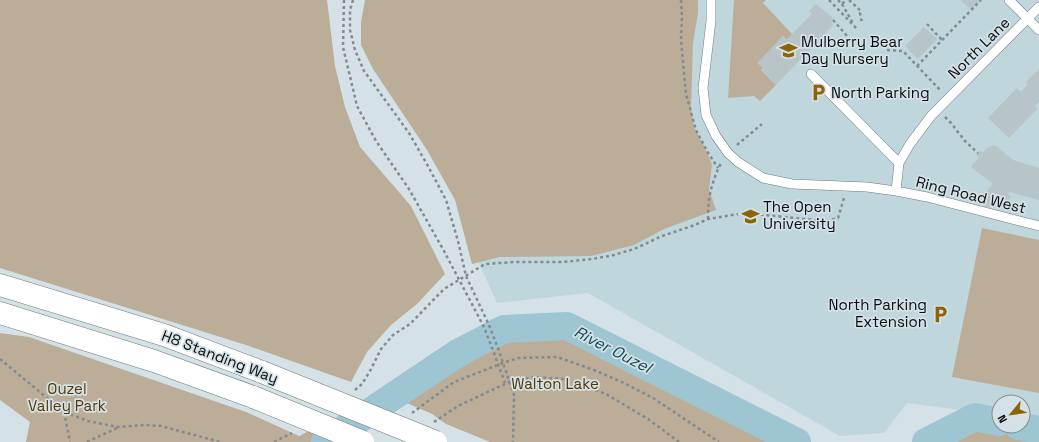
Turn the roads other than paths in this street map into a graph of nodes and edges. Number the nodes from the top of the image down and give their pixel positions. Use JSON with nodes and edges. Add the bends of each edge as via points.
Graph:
{"nodes":[{"id":1,"x":711,"y":0,"type":"edge"},
{"id":2,"x":1009,"y":0,"type":"edge"},
{"id":3,"x":1039,"y":7,"type":"edge"},
{"id":4,"x":1028,"y":18,"type":"junction"},
{"id":5,"x":1039,"y":30,"type":"edge"},
{"id":6,"x":811,"y":74,"type":"dead end"},
{"id":7,"x":899,"y":163,"type":"junction"},
{"id":8,"x":896,"y":191,"type":"junction"},
{"id":9,"x":1039,"y":226,"type":"edge"},
{"id":10,"x":0,"y":285,"type":"edge"},
{"id":11,"x":0,"y":313,"type":"edge"},
{"id":12,"x":434,"y":432,"type":"edge"},
{"id":13,"x":363,"y":442,"type":"edge"}],
"edges":[{"from":1,"to":8,"type":"lane","name":"Ring Road West","via":[[703,88],[706,115],[728,153],[763,178],[792,184],[867,187]]},
{"from":2,"to":4,"type":"lane"},
{"from":3,"to":4,"type":"lane","name":"North Lane"},
{"from":4,"to":5,"type":"lane"},
{"from":4,"to":7,"type":"lane","name":"North Lane","via":[[931,116]]},
{"from":6,"to":7,"type":"lane"},
{"from":7,"to":8,"type":"lane","name":"North Lane"},
{"from":8,"to":9,"type":"lane","name":"Ring Road West"},
{"from":10,"to":12,"type":"highway","name":"H8 Standing Way","bridge":true,"via":[[164,335]]},
{"from":11,"to":13,"type":"highway","name":"H8 Standing Way","bridge":true,"via":[[154,361],[253,397]]}]}
